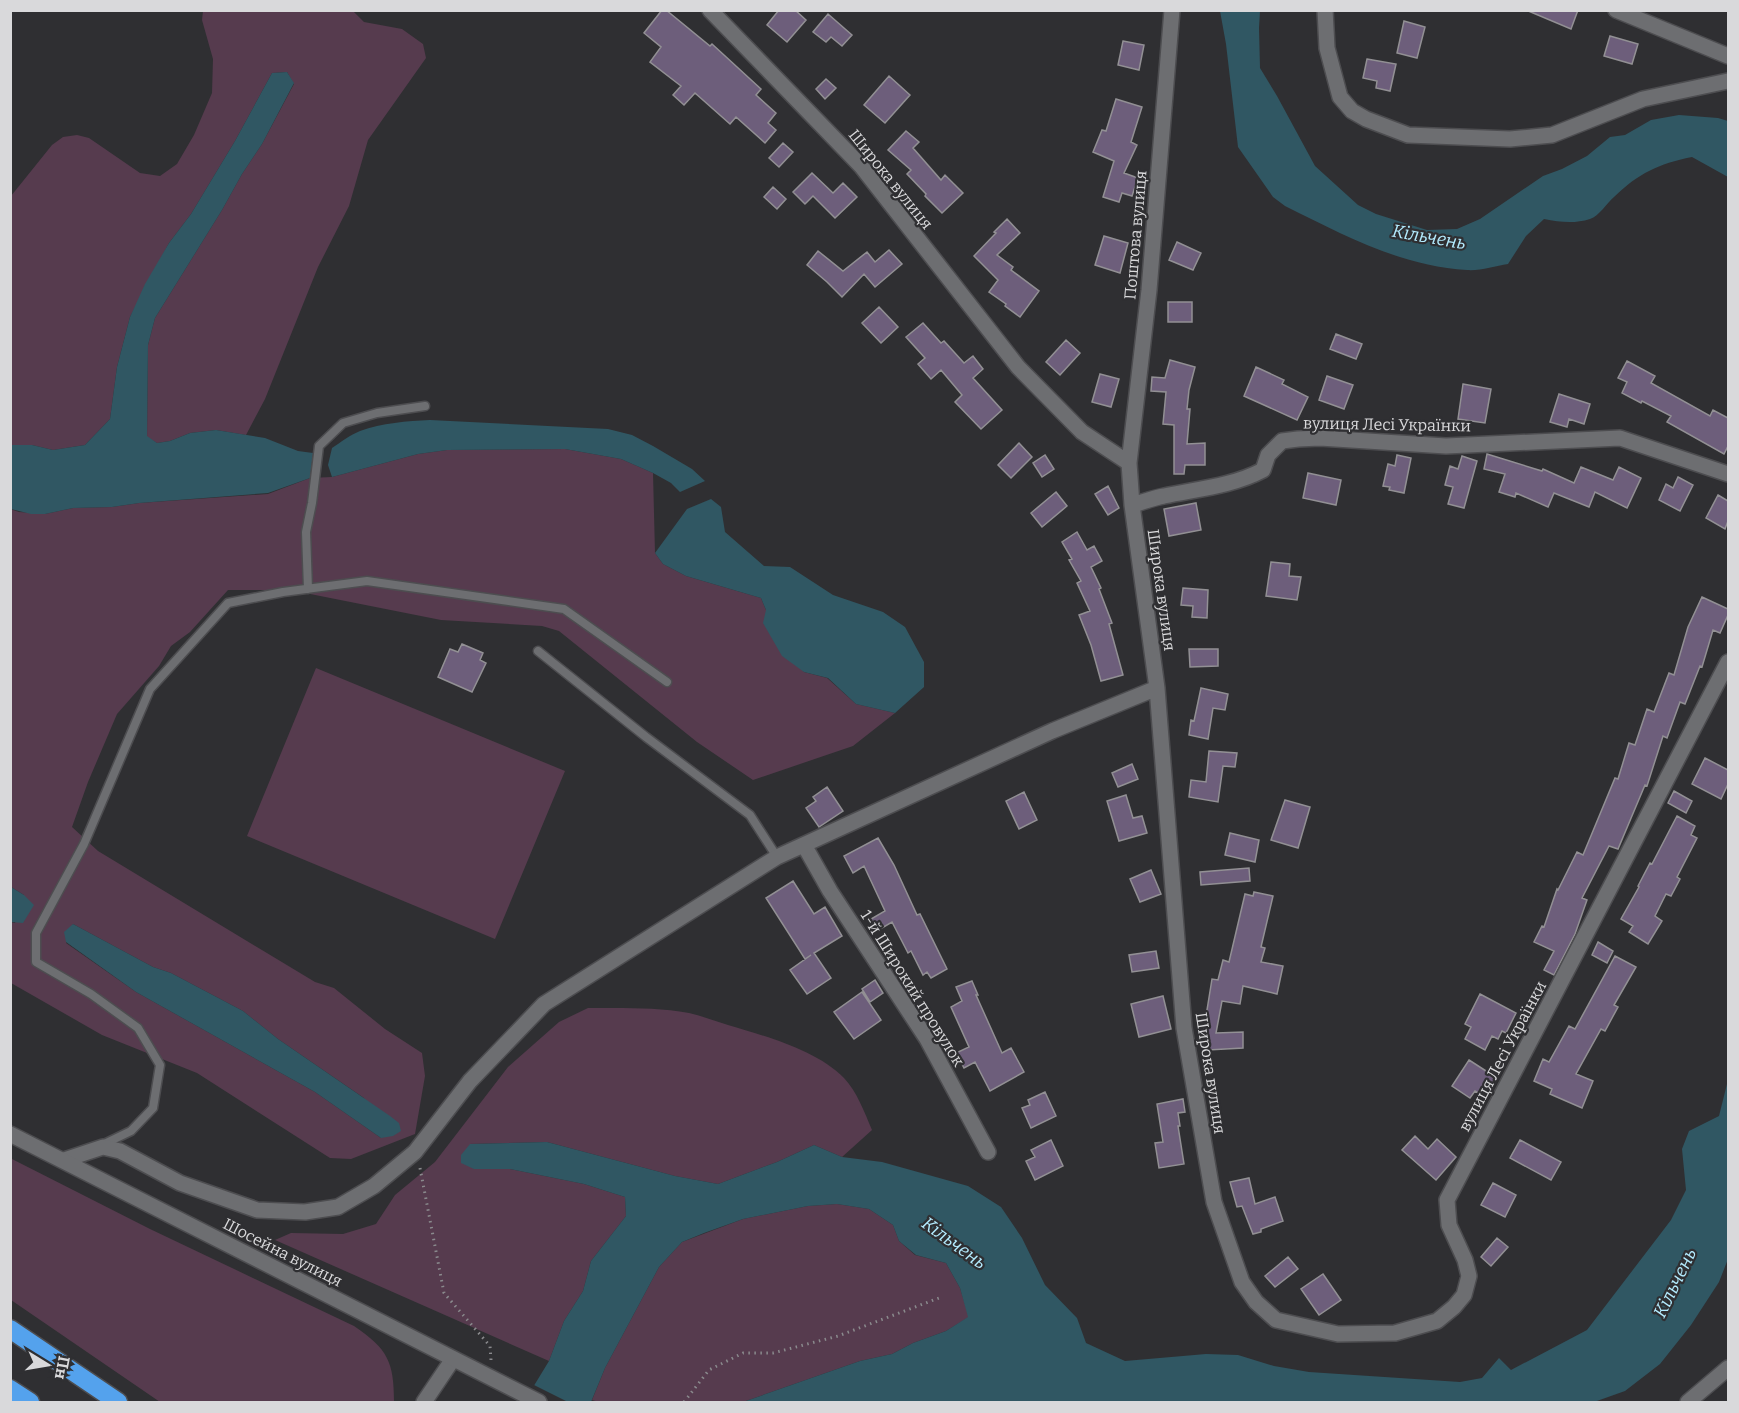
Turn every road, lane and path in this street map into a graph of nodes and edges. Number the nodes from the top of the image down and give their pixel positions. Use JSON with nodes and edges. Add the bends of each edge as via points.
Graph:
{"nodes":[{"id":1,"x":710,"y":10,"type":"edge"},
{"id":2,"x":1172,"y":10,"type":"edge"},
{"id":3,"x":1325,"y":10,"type":"edge"},
{"id":4,"x":1616,"y":10,"type":"edge"},
{"id":5,"x":1728,"y":57,"type":"edge"},
{"id":6,"x":1728,"y":81,"type":"edge"},
{"id":7,"x":425,"y":406,"type":"dead end"},
{"id":8,"x":1129,"y":463,"type":"junction"},
{"id":9,"x":1728,"y":474,"type":"edge"},
{"id":10,"x":1132,"y":505,"type":"junction"},
{"id":11,"x":308,"y":589,"type":"junction"},
{"id":12,"x":538,"y":651,"type":"dead end"},
{"id":13,"x":1728,"y":662,"type":"edge"},
{"id":14,"x":667,"y":682,"type":"dead end"},
{"id":15,"x":1157,"y":687,"type":"junction"},
{"id":16,"x":804,"y":845,"type":"junction"},
{"id":17,"x":777,"y":856,"type":"junction"},
{"id":18,"x":10,"y":1134,"type":"edge"},
{"id":19,"x":416,"y":1149,"type":"junction"},
{"id":20,"x":90,"y":1150,"type":"junction"},
{"id":21,"x":988,"y":1152,"type":"dead end"},
{"id":22,"x":64,"y":1160,"type":"junction"},
{"id":23,"x":939,"y":1298,"type":"dead end"},
{"id":24,"x":1276,"y":1320,"type":"joint"},
{"id":25,"x":10,"y":1329,"type":"edge"},
{"id":26,"x":453,"y":1359,"type":"junction"},
{"id":27,"x":491,"y":1360,"type":"dead end"},
{"id":28,"x":1728,"y":1368,"type":"edge"},
{"id":29,"x":10,"y":1389,"type":"edge"},
{"id":30,"x":30,"y":1402,"type":"edge"},
{"id":31,"x":118,"y":1402,"type":"edge"},
{"id":32,"x":424,"y":1402,"type":"edge"},
{"id":33,"x":540,"y":1402,"type":"edge"},
{"id":34,"x":684,"y":1402,"type":"edge"},
{"id":35,"x":1688,"y":1402,"type":"edge"}],
"edges":[{"from":1,"to":8,"type":"street","name":"Широка вулиця","via":[[861,166],[1018,367],[1082,432]]},
{"from":2,"to":8,"type":"street","name":"Поштова вулиця","via":[[1149,290]]},
{"from":3,"to":6,"type":"street","via":[[1327,48],[1340,97],[1366,120],[1408,135],[1510,139],[1552,135],[1643,99]]},
{"from":4,"to":5,"type":"street"},
{"from":7,"to":11,"type":"lane","via":[[343,423],[319,446],[306,532]]},
{"from":8,"to":10,"type":"street","name":"Широка вулиця"},
{"from":9,"to":10,"type":"street","name":"вулиця Лесі Українки","via":[[1620,438],[1446,446],[1320,438],[1282,441],[1268,455],[1263,470],[1250,477]]},
{"from":10,"to":15,"type":"street","name":"Широка вулиця"},
{"from":11,"to":14,"type":"lane","via":[[367,581],[564,609]]},
{"from":11,"to":20,"type":"lane","via":[[228,603],[150,689],[84,844],[36,933],[36,962],[91,994],[138,1028],[160,1065],[153,1108],[131,1131]]},
{"from":12,"to":17,"type":"lane","via":[[750,814]]},
{"from":13,"to":24,"type":"street","name":"вулиця Лесі Українки","via":[[1448,1200],[1449,1225],[1469,1276],[1464,1295],[1437,1321],[1395,1334],[1338,1334]]},
{"from":15,"to":16,"type":"street"},
{"from":15,"to":24,"type":"street","name":"Широка вулиця","via":[[1184,1028],[1214,1202],[1242,1282]]},
{"from":16,"to":17,"type":"street"},
{"from":16,"to":21,"type":"street","name":"1-й Широкий провулок","via":[[927,1039]]},
{"from":17,"to":19,"type":"street","via":[[544,1004],[470,1081]]},
{"from":18,"to":22,"type":"street","name":"Шосейна вулиця"},
{"from":19,"to":20,"type":"street","via":[[374,1185],[338,1207],[305,1212],[257,1210],[180,1183],[120,1151]]},
{"from":19,"to":27,"type":"path","via":[[444,1293],[490,1347]]},
{"from":20,"to":22,"type":"street"},
{"from":22,"to":26,"type":"street","name":"Шосейна вулиця"},
{"from":23,"to":34,"type":"path","via":[[838,1336],[773,1353],[743,1353],[710,1370]]},
{"from":25,"to":31,"type":"highway"},
{"from":26,"to":32,"type":"street"},
{"from":26,"to":33,"type":"street","name":"Шосейна вулиця"},
{"from":28,"to":35,"type":"street"},
{"from":29,"to":30,"type":"highway"}]}
